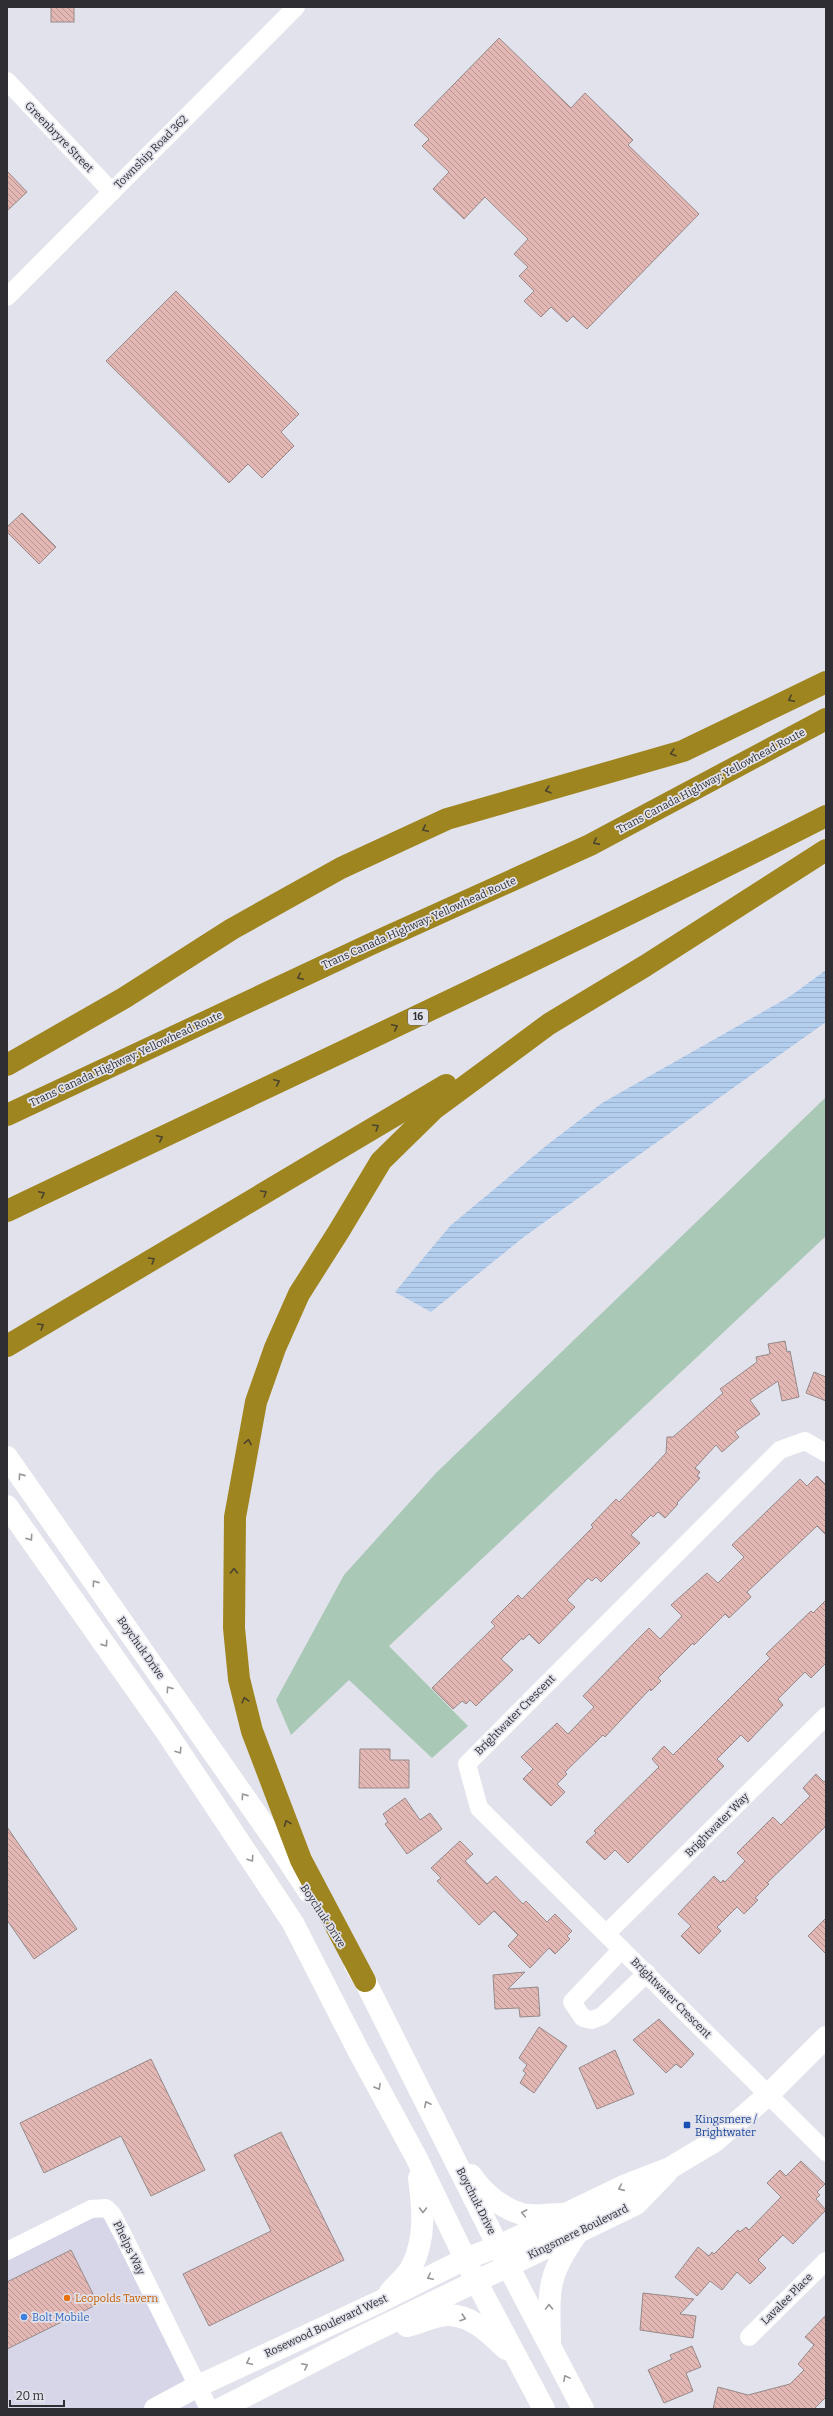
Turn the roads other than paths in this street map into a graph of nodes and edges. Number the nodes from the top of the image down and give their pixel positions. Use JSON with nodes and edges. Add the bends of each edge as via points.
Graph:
{"nodes":[{"id":1,"x":296,"y":7,"type":"edge"},
{"id":2,"x":7,"y":81,"type":"edge"},
{"id":3,"x":112,"y":192,"type":"junction"},
{"id":4,"x":7,"y":297,"type":"edge"},
{"id":5,"x":826,"y":682,"type":"edge"},
{"id":6,"x":826,"y":719,"type":"edge"},
{"id":7,"x":826,"y":816,"type":"edge"},
{"id":8,"x":826,"y":850,"type":"edge"},
{"id":9,"x":549,"y":1024,"type":"junction"},
{"id":10,"x":7,"y":1065,"type":"edge"},
{"id":11,"x":7,"y":1115,"type":"edge"},
{"id":12,"x":7,"y":1211,"type":"edge"},
{"id":13,"x":7,"y":1346,"type":"edge"},
{"id":14,"x":826,"y":1452,"type":"edge"},
{"id":15,"x":7,"y":1457,"type":"edge"},
{"id":16,"x":7,"y":1506,"type":"edge"},
{"id":17,"x":826,"y":1716,"type":"edge"},
{"id":18,"x":608,"y":1933,"type":"junction"},
{"id":19,"x":622,"y":1949,"type":"junction"},
{"id":20,"x":647,"y":1973,"type":"junction"},
{"id":21,"x":365,"y":1981,"type":"junction"},
{"id":22,"x":826,"y":2037,"type":"edge"},
{"id":23,"x":768,"y":2095,"type":"junction"},
{"id":24,"x":445,"y":2138,"type":"junction"},
{"id":25,"x":826,"y":2152,"type":"edge"},
{"id":26,"x":416,"y":2157,"type":"junction"},
{"id":27,"x":670,"y":2168,"type":"junction"},
{"id":28,"x":563,"y":2214,"type":"junction"},
{"id":29,"x":577,"y":2234,"type":"junction"},
{"id":30,"x":499,"y":2246,"type":"junction"},
{"id":31,"x":7,"y":2251,"type":"edge"},
{"id":32,"x":465,"y":2260,"type":"junction"},
{"id":33,"x":826,"y":2261,"type":"edge"},
{"id":34,"x":508,"y":2266,"type":"junction"},
{"id":35,"x":476,"y":2282,"type":"junction"},
{"id":36,"x":381,"y":2301,"type":"junction"},
{"id":37,"x":749,"y":2337,"type":"dead end"},
{"id":38,"x":357,"y":2339,"type":"junction"},
{"id":39,"x":550,"y":2346,"type":"junction"},
{"id":40,"x":518,"y":2362,"type":"junction"},
{"id":41,"x":196,"y":2387,"type":"junction"},
{"id":42,"x":155,"y":2409,"type":"edge"},
{"id":43,"x":209,"y":2409,"type":"edge"},
{"id":44,"x":220,"y":2409,"type":"edge"},
{"id":45,"x":544,"y":2409,"type":"edge"},
{"id":46,"x":583,"y":2409,"type":"edge"}],
"edges":[{"from":1,"to":3,"type":"street","name":"Township Road 362"},
{"from":2,"to":3,"type":"street","name":"Greenbryre Street"},
{"from":3,"to":4,"type":"street","name":"Township Road 362"},
{"from":5,"to":10,"type":"highway","one_way":true,"via":[[682,751],[447,819],[341,868],[232,929],[124,998]]},
{"from":6,"to":11,"type":"highway","name":"Trans Canada Highway: Yellowhead Route","one_way":true,"via":[[590,845],[368,945]]},
{"from":12,"to":7,"type":"highway","number":"16","one_way":true,"via":[[450,1002],[665,898]]},
{"from":8,"to":9,"type":"highway"},
{"from":13,"to":9,"type":"highway","one_way":true},
{"from":21,"to":9,"type":"highway","one_way":true,"via":[[301,1860],[252,1731],[239,1679],[234,1628],[235,1517],[244,1462],[256,1402],[298,1294],[381,1161],[434,1109]]},
{"from":14,"to":18,"type":"street","name":"Brightwater Crescent","via":[[805,1441],[780,1450],[467,1764],[479,1808]]},
{"from":21,"to":15,"type":"main road","name":"Boychuk Drive","one_way":true,"via":[[276,1841]]},
{"from":16,"to":26,"type":"main road","one_way":true,"via":[[167,1733],[294,1923],[359,2052]]},
{"from":17,"to":18,"type":"street","name":"Brightwater Way"},
{"from":18,"to":19,"type":"street","name":"Brightwater Crescent"},
{"from":19,"to":20,"type":"street","name":"Brightwater Crescent"},
{"from":19,"to":20,"type":"street","via":[[572,2002],[583,2018],[592,2020],[602,2016]]},
{"from":20,"to":23,"type":"street","name":"Brightwater Crescent"},
{"from":24,"to":21,"type":"main road","name":"Boychuk Drive","one_way":true},
{"from":22,"to":23,"type":"main road","name":"Kingsmere Boulevard"},
{"from":23,"to":25,"type":"street","name":"Brightwater Crescent"},
{"from":23,"to":27,"type":"main road","name":"Kingsmere Boulevard","via":[[715,2141]]},
{"from":28,"to":24,"type":"main road","one_way":true,"via":[[523,2214],[497,2202],[478,2184]]},
{"from":24,"to":30,"type":"main road","name":"Boychuk Drive"},
{"from":26,"to":32,"type":"main road"},
{"from":26,"to":36,"type":"main road","one_way":true,"via":[[423,2208],[421,2242],[412,2267]]},
{"from":27,"to":28,"type":"main road","name":"Kingsmere Boulevard","one_way":true},
{"from":27,"to":29,"type":"main road","name":"Kingsmere Boulevard","via":[[636,2204]]},
{"from":28,"to":30,"type":"main road","name":"Kingsmere Boulevard"},
{"from":29,"to":34,"type":"main road","name":"Kingsmere Boulevard"},
{"from":39,"to":29,"type":"main road","one_way":true,"via":[[549,2298],[553,2273],[561,2255]]},
{"from":30,"to":32,"type":"main road","name":"Rosewood Boulevard West"},
{"from":30,"to":34,"type":"main road","name":"Boychuk Drive"},
{"from":31,"to":41,"type":"street","name":"Phelps Way","via":[[91,2210],[106,2208],[123,2235]]},
{"from":32,"to":35,"type":"main road"},
{"from":32,"to":36,"type":"main road","name":"Rosewood Boulevard West","one_way":true},
{"from":33,"to":37,"type":"street","name":"Lavalee Place"},
{"from":34,"to":35,"type":"main road","name":"Kingsmere Boulevard"},
{"from":34,"to":39,"type":"main road","name":"Boychuk Drive"},
{"from":35,"to":38,"type":"main road"},
{"from":35,"to":40,"type":"main road"},
{"from":36,"to":41,"type":"main road","name":"Rosewood Boulevard West","one_way":true},
{"from":38,"to":40,"type":"main road","one_way":true,"via":[[445,2315],[464,2318],[486,2331]]},
{"from":44,"to":38,"type":"main road","one_way":true},
{"from":46,"to":39,"type":"main road","name":"Boychuk Drive","one_way":true},
{"from":40,"to":45,"type":"main road"},
{"from":41,"to":42,"type":"main road","name":"Rosewood Boulevard West"},
{"from":41,"to":43,"type":"street","name":"Phelps Way"}]}
